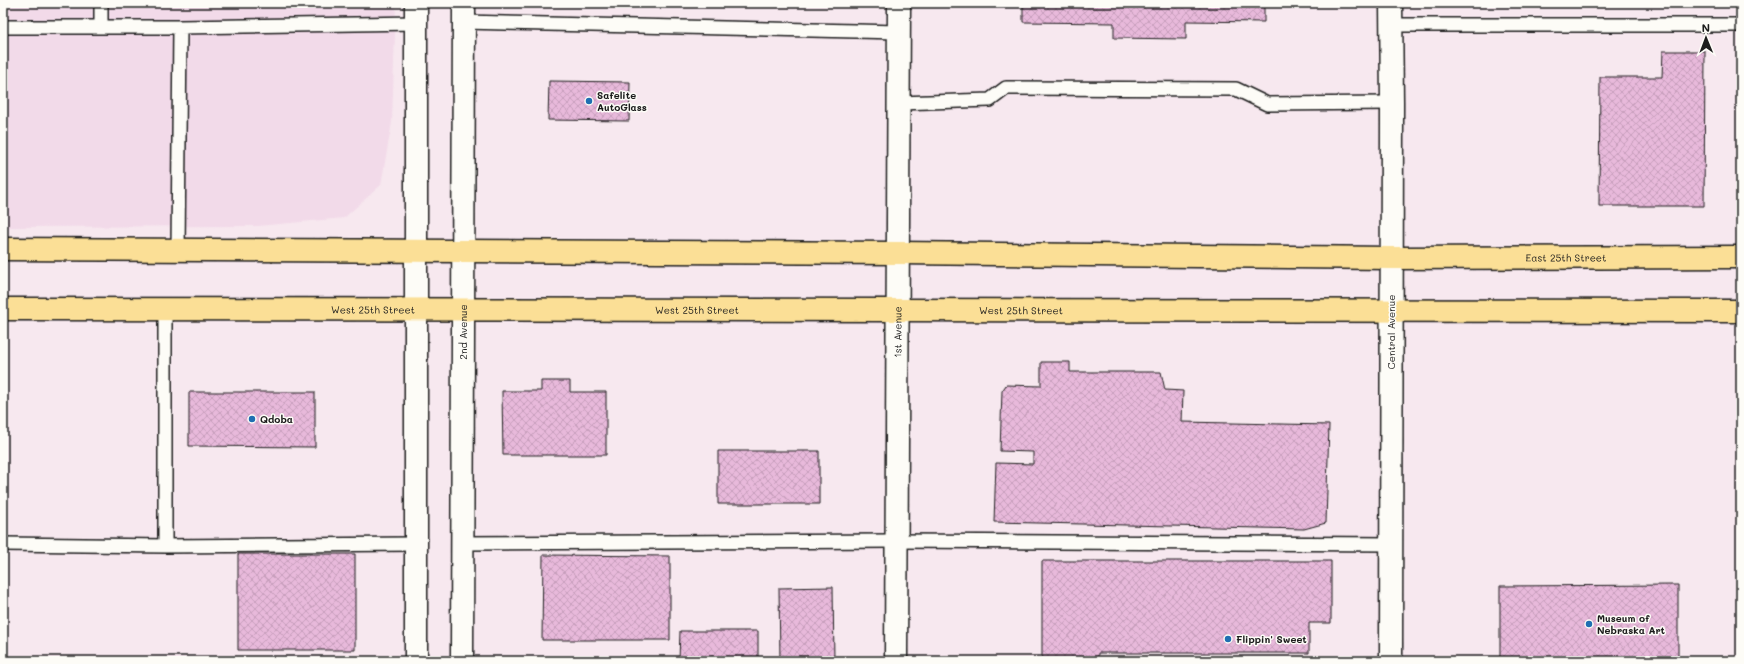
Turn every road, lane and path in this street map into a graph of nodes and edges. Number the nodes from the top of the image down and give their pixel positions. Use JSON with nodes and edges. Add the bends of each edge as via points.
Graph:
{"nodes":[{"id":1,"x":101,"y":3,"type":"edge"},
{"id":2,"x":899,"y":3,"type":"edge"},
{"id":3,"x":1391,"y":3,"type":"edge"},
{"id":4,"x":416,"y":13,"type":"edge"},
{"id":5,"x":464,"y":13,"type":"edge"},
{"id":6,"x":1391,"y":25,"type":"junction"},
{"id":7,"x":1741,"y":25,"type":"edge"},
{"id":8,"x":3,"y":27,"type":"edge"},
{"id":9,"x":102,"y":27,"type":"junction"},
{"id":10,"x":180,"y":27,"type":"junction"},
{"id":11,"x":899,"y":32,"type":"junction"},
{"id":12,"x":899,"y":103,"type":"junction"},
{"id":13,"x":1392,"y":103,"type":"junction"},
{"id":14,"x":3,"y":249,"type":"edge"},
{"id":15,"x":178,"y":250,"type":"junction"},
{"id":16,"x":416,"y":251,"type":"junction"},
{"id":17,"x":463,"y":251,"type":"junction"},
{"id":18,"x":898,"y":253,"type":"junction"},
{"id":19,"x":1741,"y":257,"type":"edge"},
{"id":20,"x":1391,"y":258,"type":"junction"},
{"id":21,"x":3,"y":309,"type":"edge"},
{"id":22,"x":165,"y":309,"type":"junction"},
{"id":23,"x":416,"y":309,"type":"junction"},
{"id":24,"x":463,"y":309,"type":"junction"},
{"id":25,"x":898,"y":310,"type":"junction"},
{"id":26,"x":1392,"y":311,"type":"junction"},
{"id":27,"x":1741,"y":311,"type":"edge"},
{"id":28,"x":896,"y":541,"type":"junction"},
{"id":29,"x":462,"y":543,"type":"junction"},
{"id":30,"x":3,"y":544,"type":"edge"},
{"id":31,"x":416,"y":544,"type":"junction"},
{"id":32,"x":1391,"y":544,"type":"junction"},
{"id":33,"x":165,"y":546,"type":"junction"},
{"id":34,"x":416,"y":661,"type":"edge"},
{"id":35,"x":462,"y":661,"type":"edge"},
{"id":36,"x":896,"y":661,"type":"edge"},
{"id":37,"x":1391,"y":661,"type":"edge"}],
"edges":[{"from":1,"to":9,"type":"lane"},
{"from":2,"to":11,"type":"street","name":"1st Avenue"},
{"from":3,"to":6,"type":"street","name":"Central Avenue"},
{"from":4,"to":10,"type":"lane"},
{"from":4,"to":16,"type":"street"},
{"from":5,"to":11,"type":"lane"},
{"from":5,"to":17,"type":"street","name":"2nd Avenue"},
{"from":6,"to":7,"type":"lane"},
{"from":6,"to":13,"type":"street","name":"Central Avenue"},
{"from":8,"to":9,"type":"lane"},
{"from":9,"to":10,"type":"lane"},
{"from":10,"to":15,"type":"lane"},
{"from":11,"to":12,"type":"street","name":"1st Avenue"},
{"from":12,"to":13,"type":"lane","via":[[990,100],[1006,88],[1236,89],[1267,104]]},
{"from":12,"to":18,"type":"street","name":"1st Avenue"},
{"from":13,"to":20,"type":"street","name":"Central Avenue"},
{"from":14,"to":15,"type":"main road"},
{"from":15,"to":16,"type":"main road"},
{"from":16,"to":17,"type":"main road"},
{"from":16,"to":23,"type":"street"},
{"from":17,"to":18,"type":"main road"},
{"from":17,"to":24,"type":"street","name":"2nd Avenue"},
{"from":18,"to":20,"type":"main road"},
{"from":18,"to":25,"type":"street","name":"1st Avenue"},
{"from":19,"to":20,"type":"main road","name":"East 25th Street"},
{"from":20,"to":26,"type":"street","name":"Central Avenue"},
{"from":21,"to":22,"type":"main road","name":"West 25th Street"},
{"from":22,"to":23,"type":"main road","name":"West 25th Street"},
{"from":22,"to":33,"type":"lane"},
{"from":23,"to":24,"type":"main road","name":"West 25th Street"},
{"from":23,"to":31,"type":"street"},
{"from":24,"to":25,"type":"main road","name":"West 25th Street"},
{"from":24,"to":29,"type":"street","name":"2nd Avenue"},
{"from":25,"to":26,"type":"main road","name":"West 25th Street"},
{"from":25,"to":28,"type":"street","name":"1st Avenue"},
{"from":26,"to":27,"type":"main road"},
{"from":26,"to":32,"type":"street","name":"Central Avenue"},
{"from":28,"to":29,"type":"lane"},
{"from":28,"to":32,"type":"lane"},
{"from":28,"to":36,"type":"street","name":"1st Avenue"},
{"from":29,"to":35,"type":"street","name":"2nd Avenue"},
{"from":30,"to":33,"type":"lane"},
{"from":31,"to":33,"type":"lane"},
{"from":31,"to":34,"type":"street"},
{"from":32,"to":37,"type":"street","name":"Central Avenue"}]}
